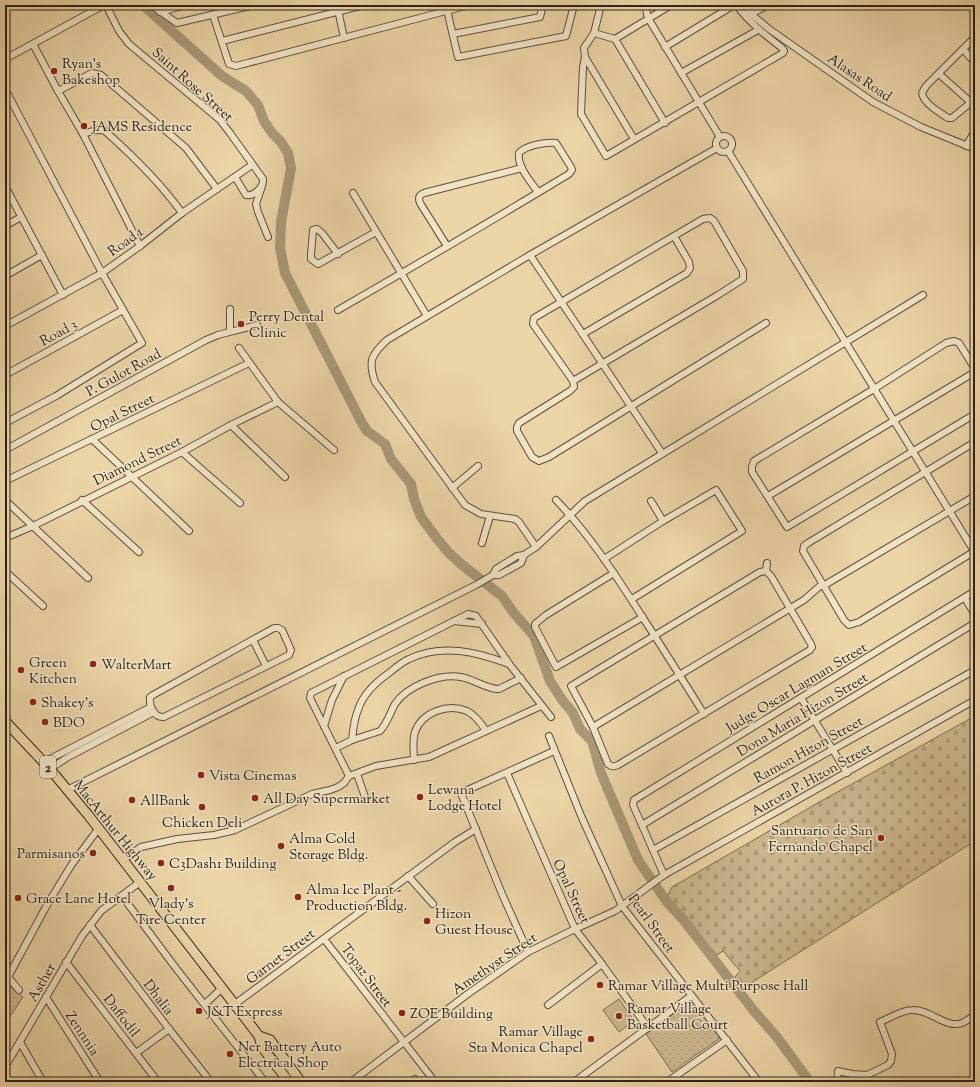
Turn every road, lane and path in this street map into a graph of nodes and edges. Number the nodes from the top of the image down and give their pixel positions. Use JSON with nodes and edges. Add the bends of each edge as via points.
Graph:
{"nodes":[{"id":1,"x":105,"y":5,"type":"edge"},
{"id":2,"x":151,"y":5,"type":"edge"},
{"id":3,"x":186,"y":5,"type":"edge"},
{"id":4,"x":254,"y":5,"type":"edge"},
{"id":5,"x":364,"y":5,"type":"edge"},
{"id":6,"x":468,"y":5,"type":"edge"},
{"id":7,"x":543,"y":5,"type":"edge"},
{"id":8,"x":574,"y":5,"type":"edge"},
{"id":9,"x":601,"y":5,"type":"edge"},
{"id":10,"x":645,"y":5,"type":"edge"},
{"id":11,"x":671,"y":5,"type":"edge"},
{"id":12,"x":735,"y":5,"type":"edge"},
{"id":13,"x":744,"y":5,"type":"edge"},
{"id":14,"x":768,"y":5,"type":"edge"},
{"id":15,"x":337,"y":8,"type":"edge"},
{"id":16,"x":447,"y":10,"type":"junction"},
{"id":17,"x":160,"y":12,"type":"junction"},
{"id":18,"x":751,"y":14,"type":"junction"},
{"id":19,"x":214,"y":15,"type":"junction"},
{"id":20,"x":648,"y":18,"type":"junction"},
{"id":21,"x":758,"y":30,"type":"junction"},
{"id":22,"x":594,"y":33,"type":"junction"},
{"id":23,"x":453,"y":34,"type":"junction"},
{"id":24,"x":975,"y":37,"type":"edge"},
{"id":25,"x":344,"y":38,"type":"junction"},
{"id":26,"x":615,"y":39,"type":"junction"},
{"id":27,"x":222,"y":41,"type":"junction"},
{"id":28,"x":33,"y":44,"type":"junction"},
{"id":29,"x":665,"y":47,"type":"junction"},
{"id":30,"x":963,"y":49,"type":"junction"},
{"id":31,"x":585,"y":57,"type":"junction"},
{"id":32,"x":5,"y":59,"type":"edge"},
{"id":33,"x":975,"y":63,"type":"edge"},
{"id":34,"x":681,"y":73,"type":"junction"},
{"id":35,"x":939,"y":74,"type":"junction"},
{"id":36,"x":5,"y":89,"type":"edge"},
{"id":37,"x":58,"y":91,"type":"junction"},
{"id":38,"x":699,"y":102,"type":"junction"},
{"id":39,"x":974,"y":102,"type":"edge"},
{"id":40,"x":664,"y":123,"type":"junction"},
{"id":41,"x":975,"y":132,"type":"edge"},
{"id":42,"x":83,"y":134,"type":"junction"},
{"id":43,"x":720,"y":138,"type":"junction"},
{"id":44,"x":634,"y":140,"type":"junction"},
{"id":45,"x":966,"y":146,"type":"junction"},
{"id":46,"x":717,"y":148,"type":"junction"},
{"id":47,"x":975,"y":149,"type":"edge"},
{"id":48,"x":728,"y":151,"type":"junction"},
{"id":49,"x":252,"y":165,"type":"junction"},
{"id":50,"x":522,"y":168,"type":"junction"},
{"id":51,"x":235,"y":177,"type":"junction"},
{"id":52,"x":5,"y":186,"type":"edge"},
{"id":53,"x":262,"y":186,"type":"junction"},
{"id":54,"x":217,"y":189,"type":"junction"},
{"id":55,"x":538,"y":192,"type":"junction"},
{"id":56,"x":353,"y":193,"type":"dead end"},
{"id":57,"x":182,"y":213,"type":"junction"},
{"id":58,"x":21,"y":217,"type":"junction"},
{"id":59,"x":5,"y":226,"type":"edge"},
{"id":60,"x":376,"y":232,"type":"junction"},
{"id":61,"x":674,"y":236,"type":"junction"},
{"id":62,"x":268,"y":237,"type":"dead end"},
{"id":63,"x":140,"y":246,"type":"junction"},
{"id":64,"x":447,"y":246,"type":"junction"},
{"id":65,"x":338,"y":254,"type":"junction"},
{"id":66,"x":42,"y":255,"type":"junction"},
{"id":67,"x":530,"y":256,"type":"junction"},
{"id":68,"x":102,"y":273,"type":"junction"},
{"id":69,"x":402,"y":273,"type":"junction"},
{"id":70,"x":5,"y":276,"type":"edge"},
{"id":71,"x":63,"y":295,"type":"junction"},
{"id":72,"x":923,"y":295,"type":"dead end"},
{"id":73,"x":560,"y":302,"type":"junction"},
{"id":74,"x":230,"y":309,"type":"dead end"},
{"id":75,"x":123,"y":310,"type":"junction"},
{"id":76,"x":338,"y":310,"type":"dead end"},
{"id":77,"x":427,"y":316,"type":"junction"},
{"id":78,"x":766,"y":323,"type":"dead end"},
{"id":79,"x":257,"y":325,"type":"dead end"},
{"id":80,"x":5,"y":326,"type":"edge"},
{"id":81,"x":230,"y":331,"type":"junction"},
{"id":82,"x":583,"y":334,"type":"junction"},
{"id":83,"x":847,"y":343,"type":"junction"},
{"id":84,"x":239,"y":348,"type":"dead end"},
{"id":85,"x":249,"y":363,"type":"junction"},
{"id":86,"x":602,"y":364,"type":"junction"},
{"id":87,"x":975,"y":371,"type":"edge"},
{"id":88,"x":5,"y":375,"type":"edge"},
{"id":89,"x":572,"y":381,"type":"junction"},
{"id":90,"x":874,"y":389,"type":"junction"},
{"id":91,"x":278,"y":402,"type":"junction"},
{"id":92,"x":631,"y":406,"type":"junction"},
{"id":93,"x":975,"y":414,"type":"edge"},
{"id":94,"x":893,"y":420,"type":"junction"},
{"id":95,"x":5,"y":423,"type":"edge"},
{"id":96,"x":230,"y":425,"type":"junction"},
{"id":97,"x":92,"y":439,"type":"junction"},
{"id":98,"x":975,"y":442,"type":"edge"},
{"id":99,"x":5,"y":450,"type":"edge"},
{"id":100,"x":334,"y":450,"type":"dead end"},
{"id":101,"x":912,"y":451,"type":"junction"},
{"id":102,"x":182,"y":452,"type":"junction"},
{"id":103,"x":662,"y":453,"type":"junction"},
{"id":104,"x":478,"y":466,"type":"dead end"},
{"id":105,"x":925,"y":472,"type":"junction"},
{"id":106,"x":132,"y":476,"type":"junction"},
{"id":107,"x":285,"y":477,"type":"dead end"},
{"id":108,"x":5,"y":482,"type":"edge"},
{"id":109,"x":452,"y":488,"type":"junction"},
{"id":110,"x":768,"y":496,"type":"junction"},
{"id":111,"x":975,"y":496,"type":"edge"},
{"id":112,"x":5,"y":500,"type":"edge"},
{"id":113,"x":82,"y":500,"type":"junction"},
{"id":114,"x":556,"y":500,"type":"dead end"},
{"id":115,"x":651,"y":501,"type":"dead end"},
{"id":116,"x":240,"y":503,"type":"dead end"},
{"id":117,"x":950,"y":511,"type":"junction"},
{"id":118,"x":570,"y":514,"type":"junction"},
{"id":119,"x":490,"y":516,"type":"junction"},
{"id":120,"x":663,"y":521,"type":"junction"},
{"id":121,"x":33,"y":526,"type":"junction"},
{"id":122,"x":189,"y":531,"type":"dead end"},
{"id":123,"x":5,"y":538,"type":"edge"},
{"id":124,"x":482,"y":543,"type":"dead end"},
{"id":125,"x":536,"y":547,"type":"junction"},
{"id":126,"x":975,"y":551,"type":"edge"},
{"id":127,"x":139,"y":552,"type":"dead end"},
{"id":128,"x":604,"y":559,"type":"junction"},
{"id":129,"x":767,"y":563,"type":"dead end"},
{"id":130,"x":5,"y":570,"type":"edge"},
{"id":131,"x":766,"y":571,"type":"junction"},
{"id":132,"x":614,"y":573,"type":"junction"},
{"id":133,"x":88,"y":578,"type":"dead end"},
{"id":134,"x":823,"y":586,"type":"junction"},
{"id":135,"x":975,"y":592,"type":"edge"},
{"id":136,"x":965,"y":598,"type":"junction"},
{"id":137,"x":632,"y":599,"type":"junction"},
{"id":138,"x":43,"y":606,"type":"dead end"},
{"id":139,"x":790,"y":608,"type":"junction"},
{"id":140,"x":975,"y":615,"type":"edge"},
{"id":141,"x":643,"y":617,"type":"junction"},
{"id":142,"x":454,"y":621,"type":"junction"},
{"id":143,"x":975,"y":623,"type":"edge"},
{"id":144,"x":482,"y":624,"type":"junction"},
{"id":145,"x":655,"y":636,"type":"junction"},
{"id":146,"x":253,"y":640,"type":"junction"},
{"id":147,"x":402,"y":647,"type":"junction"},
{"id":148,"x":408,"y":659,"type":"junction"},
{"id":149,"x":510,"y":665,"type":"junction"},
{"id":150,"x":266,"y":666,"type":"junction"},
{"id":151,"x":975,"y":670,"type":"edge"},
{"id":152,"x":680,"y":675,"type":"junction"},
{"id":153,"x":344,"y":676,"type":"junction"},
{"id":154,"x":521,"y":678,"type":"junction"},
{"id":155,"x":800,"y":698,"type":"junction"},
{"id":156,"x":975,"y":700,"type":"edge"},
{"id":157,"x":541,"y":706,"type":"junction"},
{"id":158,"x":153,"y":709,"type":"junction"},
{"id":159,"x":704,"y":714,"type":"junction"},
{"id":160,"x":551,"y":717,"type":"dead end"},
{"id":161,"x":5,"y":721,"type":"edge"},
{"id":162,"x":814,"y":721,"type":"junction"},
{"id":163,"x":324,"y":726,"type":"junction"},
{"id":164,"x":593,"y":727,"type":"junction"},
{"id":165,"x":486,"y":731,"type":"junction"},
{"id":166,"x":549,"y":736,"type":"dead end"},
{"id":167,"x":352,"y":740,"type":"junction"},
{"id":168,"x":336,"y":748,"type":"junction"},
{"id":169,"x":832,"y":749,"type":"junction"},
{"id":170,"x":554,"y":751,"type":"junction"},
{"id":171,"x":414,"y":760,"type":"junction"},
{"id":172,"x":47,"y":766,"type":"junction"},
{"id":173,"x":507,"y":773,"type":"junction"},
{"id":174,"x":847,"y":773,"type":"junction"},
{"id":175,"x":356,"y":774,"type":"junction"},
{"id":176,"x":349,"y":776,"type":"junction"},
{"id":177,"x":67,"y":790,"type":"junction"},
{"id":178,"x":365,"y":797,"type":"dead end"},
{"id":179,"x":642,"y":825,"type":"junction"},
{"id":180,"x":99,"y":828,"type":"junction"},
{"id":181,"x":476,"y":829,"type":"junction"},
{"id":182,"x":653,"y":850,"type":"junction"},
{"id":183,"x":123,"y":860,"type":"junction"},
{"id":184,"x":408,"y":876,"type":"junction"},
{"id":185,"x":662,"y":877,"type":"junction"},
{"id":186,"x":140,"y":882,"type":"junction"},
{"id":187,"x":122,"y":896,"type":"junction"},
{"id":188,"x":433,"y":904,"type":"dead end"},
{"id":189,"x":622,"y":906,"type":"junction"},
{"id":190,"x":90,"y":925,"type":"junction"},
{"id":191,"x":575,"y":929,"type":"junction"},
{"id":192,"x":324,"y":939,"type":"junction"},
{"id":193,"x":528,"y":952,"type":"junction"},
{"id":194,"x":66,"y":962,"type":"junction"},
{"id":195,"x":602,"y":964,"type":"junction"},
{"id":196,"x":6,"y":975,"type":"edge"},
{"id":197,"x":222,"y":988,"type":"junction"},
{"id":198,"x":19,"y":990,"type":"dead end"},
{"id":199,"x":691,"y":996,"type":"junction"},
{"id":200,"x":46,"y":997,"type":"junction"},
{"id":201,"x":205,"y":1004,"type":"junction"},
{"id":202,"x":235,"y":1004,"type":"junction"},
{"id":203,"x":548,"y":1005,"type":"dead end"},
{"id":204,"x":975,"y":1015,"type":"edge"},
{"id":205,"x":648,"y":1028,"type":"junction"},
{"id":206,"x":169,"y":1029,"type":"junction"},
{"id":207,"x":259,"y":1036,"type":"junction"},
{"id":208,"x":727,"y":1040,"type":"junction"},
{"id":209,"x":20,"y":1042,"type":"junction"},
{"id":210,"x":403,"y":1042,"type":"junction"},
{"id":211,"x":136,"y":1053,"type":"junction"},
{"id":212,"x":5,"y":1067,"type":"edge"},
{"id":213,"x":43,"y":1082,"type":"edge"},
{"id":214,"x":100,"y":1082,"type":"edge"},
{"id":215,"x":158,"y":1082,"type":"edge"},
{"id":216,"x":211,"y":1082,"type":"edge"},
{"id":217,"x":265,"y":1082,"type":"edge"},
{"id":218,"x":288,"y":1082,"type":"edge"},
{"id":219,"x":301,"y":1082,"type":"edge"},
{"id":220,"x":350,"y":1082,"type":"edge"},
{"id":221,"x":435,"y":1082,"type":"edge"},
{"id":222,"x":574,"y":1082,"type":"edge"},
{"id":223,"x":668,"y":1082,"type":"edge"},
{"id":224,"x":759,"y":1082,"type":"edge"},
{"id":225,"x":837,"y":1082,"type":"edge"}],
"edges":[{"from":1,"to":28,"type":"street"},
{"from":1,"to":49,"type":"street","name":"Saint Rose Street","via":[[119,31],[130,44],[220,120]]},
{"from":2,"to":17,"type":"street"},
{"from":3,"to":17,"type":"street"},
{"from":4,"to":19,"type":"street"},
{"from":5,"to":15,"type":"street"},
{"from":6,"to":16,"type":"street"},
{"from":7,"to":23,"type":"street","via":[[540,17]]},
{"from":8,"to":23,"type":"street","via":[[566,36],[458,57]]},
{"from":9,"to":22,"type":"street"},
{"from":10,"to":20,"type":"street"},
{"from":11,"to":20,"type":"street"},
{"from":12,"to":21,"type":"street"},
{"from":12,"to":29,"type":"street"},
{"from":13,"to":18,"type":"street","name":"Alasas Road"},
{"from":14,"to":18,"type":"street"},
{"from":15,"to":25,"type":"street"},
{"from":15,"to":27,"type":"street"},
{"from":16,"to":23,"type":"street"},
{"from":16,"to":25,"type":"street"},
{"from":17,"to":19,"type":"street","via":[[177,23]]},
{"from":18,"to":45,"type":"street","name":"Alasas Road","via":[[873,102]]},
{"from":19,"to":27,"type":"street"},
{"from":20,"to":26,"type":"street"},
{"from":20,"to":29,"type":"street"},
{"from":21,"to":34,"type":"street"},
{"from":21,"to":38,"type":"street","via":[[782,48],[783,53]]},
{"from":22,"to":26,"type":"street"},
{"from":22,"to":31,"type":"street","via":[[584,48]]},
{"from":24,"to":30,"type":"street"},
{"from":25,"to":27,"type":"street","via":[[236,66],[229,64]]},
{"from":26,"to":40,"type":"street"},
{"from":28,"to":32,"type":"street"},
{"from":28,"to":37,"type":"street"},
{"from":29,"to":34,"type":"street"},
{"from":30,"to":33,"type":"street"},
{"from":30,"to":35,"type":"street"},
{"from":31,"to":44,"type":"street"},
{"from":31,"to":44,"type":"street","via":[[582,116],[606,156]]},
{"from":34,"to":38,"type":"street"},
{"from":35,"to":39,"type":"street"},
{"from":35,"to":39,"type":"street","via":[[922,93],[922,98],[926,102],[948,118],[952,118]]},
{"from":36,"to":68,"type":"street"},
{"from":37,"to":42,"type":"street"},
{"from":37,"to":54,"type":"street","via":[[92,73],[101,75],[186,148]]},
{"from":38,"to":40,"type":"street"},
{"from":38,"to":43,"type":"street"},
{"from":40,"to":44,"type":"street"},
{"from":41,"to":45,"type":"street"},
{"from":42,"to":57,"type":"street","via":[[97,130],[105,131],[147,171]]},
{"from":42,"to":63,"type":"street"},
{"from":43,"to":46,"type":"street","via":[[716,142]]},
{"from":43,"to":48,"type":"street","via":[[726,137],[731,142]]},
{"from":45,"to":47,"type":"street","name":"Alasas Road"},
{"from":46,"to":48,"type":"street","via":[[720,151]]},
{"from":46,"to":67,"type":"street"},
{"from":48,"to":83,"type":"street"},
{"from":49,"to":51,"type":"street","name":"Road 1"},
{"from":49,"to":53,"type":"street","name":"Saint Rose Street","via":[[263,179]]},
{"from":50,"to":55,"type":"street"},
{"from":50,"to":55,"type":"street","via":[[519,154],[522,151],[548,143],[560,146],[572,170]]},
{"from":50,"to":64,"type":"street","via":[[421,195],[420,203]]},
{"from":51,"to":53,"type":"street","via":[[246,195],[251,196]]},
{"from":51,"to":54,"type":"street","name":"Road 1"},
{"from":52,"to":58,"type":"street"},
{"from":53,"to":62,"type":"street","via":[[256,204]]},
{"from":54,"to":57,"type":"street","name":"Road 1"},
{"from":55,"to":64,"type":"street"},
{"from":56,"to":60,"type":"street"},
{"from":57,"to":63,"type":"street","name":"Road 1"},
{"from":58,"to":59,"type":"street"},
{"from":58,"to":66,"type":"street"},
{"from":60,"to":65,"type":"street"},
{"from":60,"to":69,"type":"street"},
{"from":61,"to":73,"type":"street"},
{"from":61,"to":82,"type":"street","via":[[689,262],[690,268],[687,273]]},
{"from":61,"to":86,"type":"street","via":[[702,219],[712,219],[743,271],[743,279]]},
{"from":63,"to":68,"type":"street","name":"Road 1"},
{"from":64,"to":69,"type":"street"},
{"from":65,"to":65,"type":"street","via":[[318,264],[313,261],[313,230],[322,232]]},
{"from":66,"to":70,"type":"street"},
{"from":66,"to":71,"type":"street"},
{"from":67,"to":73,"type":"street"},
{"from":67,"to":77,"type":"street"},
{"from":68,"to":71,"type":"street","name":"Road 1"},
{"from":68,"to":75,"type":"street"},
{"from":69,"to":76,"type":"street"},
{"from":69,"to":77,"type":"street"},
{"from":71,"to":80,"type":"street","name":"Road 1"},
{"from":72,"to":83,"type":"street"},
{"from":73,"to":82,"type":"street"},
{"from":73,"to":89,"type":"street","via":[[534,318],[533,322]]},
{"from":74,"to":81,"type":"street"},
{"from":75,"to":88,"type":"street","name":"Road 3"},
{"from":75,"to":95,"type":"street","via":[[142,343],[56,396]]},
{"from":77,"to":109,"type":"street","via":[[387,340],[378,349],[372,360],[372,372],[375,382]]},
{"from":78,"to":92,"type":"street"},
{"from":79,"to":81,"type":"street","name":"P. Gulot Road"},
{"from":81,"to":99,"type":"street","name":"P. Gulot Road","via":[[193,347]]},
{"from":82,"to":86,"type":"street"},
{"from":83,"to":90,"type":"street"},
{"from":83,"to":103,"type":"street"},
{"from":84,"to":85,"type":"street"},
{"from":85,"to":91,"type":"street"},
{"from":85,"to":97,"type":"street","name":"Opal Street"},
{"from":86,"to":89,"type":"street"},
{"from":86,"to":92,"type":"street"},
{"from":87,"to":90,"type":"street","via":[[959,343],[950,341]]},
{"from":87,"to":94,"type":"street"},
{"from":89,"to":92,"type":"street","via":[[573,389],[518,425],[517,431],[535,460],[549,457]]},
{"from":90,"to":94,"type":"street"},
{"from":90,"to":110,"type":"street","via":[[754,461],[752,472]]},
{"from":91,"to":96,"type":"street","name":"Diamond Street"},
{"from":91,"to":100,"type":"street"},
{"from":92,"to":103,"type":"street"},
{"from":93,"to":101,"type":"street"},
{"from":94,"to":101,"type":"street"},
{"from":94,"to":110,"type":"street"},
{"from":96,"to":102,"type":"street","name":"Diamond Street"},
{"from":96,"to":107,"type":"street"},
{"from":97,"to":106,"type":"street"},
{"from":97,"to":108,"type":"street","name":"Opal Street"},
{"from":98,"to":105,"type":"street"},
{"from":101,"to":105,"type":"street"},
{"from":101,"to":110,"type":"street","via":[[787,527]]},
{"from":102,"to":106,"type":"street","name":"Diamond Street"},
{"from":102,"to":116,"type":"street"},
{"from":103,"to":118,"type":"street","via":[[585,501]]},
{"from":104,"to":109,"type":"street"},
{"from":105,"to":117,"type":"street"},
{"from":105,"to":134,"type":"street","via":[[804,546],[804,554]]},
{"from":106,"to":113,"type":"street","name":"Diamond Street"},
{"from":106,"to":122,"type":"street"},
{"from":109,"to":119,"type":"street","via":[[468,508]]},
{"from":111,"to":117,"type":"street"},
{"from":112,"to":121,"type":"street"},
{"from":113,"to":121,"type":"street","name":"Diamond Street"},
{"from":113,"to":127,"type":"street"},
{"from":114,"to":118,"type":"street"},
{"from":115,"to":120,"type":"street"},
{"from":117,"to":126,"type":"street"},
{"from":117,"to":134,"type":"street"},
{"from":118,"to":125,"type":"street"},
{"from":118,"to":128,"type":"street"},
{"from":119,"to":124,"type":"street"},
{"from":119,"to":125,"type":"street","via":[[515,519]]},
{"from":120,"to":128,"type":"street"},
{"from":120,"to":137,"type":"street","via":[[716,490],[742,531]]},
{"from":121,"to":123,"type":"street","name":"Diamond Street"},
{"from":121,"to":133,"type":"street"},
{"from":125,"to":177,"type":"street","via":[[524,555],[521,563],[499,575],[493,575]]},
{"from":126,"to":134,"type":"street","via":[[849,625]]},
{"from":128,"to":132,"type":"street"},
{"from":129,"to":131,"type":"street"},
{"from":130,"to":138,"type":"street"},
{"from":131,"to":139,"type":"street","via":[[772,576]]},
{"from":131,"to":145,"type":"street","via":[[760,572]]},
{"from":132,"to":137,"type":"street"},
{"from":132,"to":141,"type":"street","via":[[535,624],[556,667]]},
{"from":134,"to":139,"type":"street"},
{"from":135,"to":136,"type":"street","name":"Judge Oscar Lagman Street"},
{"from":136,"to":140,"type":"street"},
{"from":136,"to":155,"type":"street","name":"Judge Oscar Lagman Street"},
{"from":137,"to":141,"type":"street"},
{"from":139,"to":152,"type":"street"},
{"from":139,"to":159,"type":"street","via":[[811,644],[810,650]]},
{"from":141,"to":145,"type":"street"},
{"from":142,"to":144,"type":"street"},
{"from":142,"to":144,"type":"street","via":[[473,614]]},
{"from":142,"to":147,"type":"street"},
{"from":143,"to":162,"type":"street","name":"Dona Maria Hizon Street"},
{"from":144,"to":149,"type":"street"},
{"from":145,"to":152,"type":"street"},
{"from":145,"to":164,"type":"street","via":[[571,686]]},
{"from":146,"to":150,"type":"street"},
{"from":146,"to":150,"type":"street","via":[[274,628],[282,630],[291,652]]},
{"from":146,"to":158,"type":"street","via":[[150,697]]},
{"from":147,"to":148,"type":"street"},
{"from":147,"to":153,"type":"street"},
{"from":148,"to":149,"type":"street","via":[[443,650],[473,652]]},
{"from":148,"to":167,"type":"street","via":[[370,689],[358,709]]},
{"from":149,"to":154,"type":"street"},
{"from":150,"to":158,"type":"street","via":[[164,717],[160,718]]},
{"from":151,"to":169,"type":"street","name":"Ramon Hizon Street"},
{"from":152,"to":159,"type":"street"},
{"from":152,"to":164,"type":"street"},
{"from":153,"to":163,"type":"street","via":[[332,700]]},
{"from":153,"to":163,"type":"street","via":[[311,693],[310,698]]},
{"from":154,"to":157,"type":"street"},
{"from":154,"to":167,"type":"street","via":[[495,690],[461,676],[434,678],[423,682],[396,703],[380,731]]},
{"from":155,"to":162,"type":"street"},
{"from":155,"to":179,"type":"street","name":"Judge Oscar Lagman Street","via":[[634,800],[633,805]]},
{"from":156,"to":174,"type":"street","name":"Aurora P. Hizon Street"},
{"from":157,"to":160,"type":"street"},
{"from":157,"to":165,"type":"street"},
{"from":158,"to":172,"type":"street"},
{"from":159,"to":164,"type":"street","via":[[614,767],[608,764]]},
{"from":161,"to":172,"type":"highway","name":"MacArthur Highway","number":"2"},
{"from":162,"to":169,"type":"street"},
{"from":162,"to":179,"type":"street","name":"Dona Maria Hizon Street"},
{"from":163,"to":168,"type":"street"},
{"from":165,"to":171,"type":"street","via":[[429,757]]},
{"from":165,"to":171,"type":"street","via":[[467,711],[454,708],[437,710],[426,718],[415,732]]},
{"from":166,"to":170,"type":"street","name":"Pearl Street"},
{"from":167,"to":168,"type":"street"},
{"from":168,"to":176,"type":"street"},
{"from":169,"to":174,"type":"street"},
{"from":169,"to":182,"type":"street","name":"Ramon Hizon Street"},
{"from":170,"to":173,"type":"street"},
{"from":170,"to":189,"type":"street","name":"Pearl Street"},
{"from":171,"to":175,"type":"street","via":[[376,766]]},
{"from":172,"to":177,"type":"highway","name":"MacArthur Highway","number":"2"},
{"from":173,"to":181,"type":"street","via":[[461,793]]},
{"from":173,"to":191,"type":"street","name":"Opal Street"},
{"from":174,"to":185,"type":"street","name":"Aurora P. Hizon Street"},
{"from":175,"to":176,"type":"street"},
{"from":175,"to":178,"type":"street"},
{"from":176,"to":183,"type":"street","via":[[338,787],[312,794],[235,830],[147,845],[132,852]]},
{"from":177,"to":180,"type":"highway","name":"MacArthur Highway","number":"2"},
{"from":179,"to":182,"type":"street"},
{"from":180,"to":183,"type":"highway","name":"MacArthur Highway","number":"2"},
{"from":180,"to":196,"type":"street","via":[[72,864]]},
{"from":181,"to":184,"type":"street","name":"Garnet Street"},
{"from":181,"to":193,"type":"street"},
{"from":182,"to":185,"type":"street"},
{"from":183,"to":186,"type":"highway","name":"MacArthur Highway","number":"2"},
{"from":184,"to":188,"type":"street"},
{"from":184,"to":192,"type":"street","name":"Garnet Street"},
{"from":185,"to":189,"type":"street","name":"Amethyst Street"},
{"from":186,"to":187,"type":"street","name":"Asther"},
{"from":186,"to":197,"type":"highway","name":"MacArthur Highway","number":"2"},
{"from":187,"to":190,"type":"street","name":"Asther","via":[[101,911]]},
{"from":187,"to":201,"type":"street"},
{"from":189,"to":191,"type":"street","name":"Amethyst Street"},
{"from":189,"to":199,"type":"street","name":"Pearl Street"},
{"from":190,"to":194,"type":"street","name":"Asther"},
{"from":190,"to":206,"type":"street","name":"Dhalia"},
{"from":191,"to":193,"type":"street","name":"Amethyst Street"},
{"from":191,"to":195,"type":"street","name":"Opal Street"},
{"from":192,"to":202,"type":"street","name":"Garnet Street"},
{"from":192,"to":210,"type":"street","name":"Topaz Street"},
{"from":193,"to":210,"type":"street","name":"Amethyst Street"},
{"from":194,"to":200,"type":"street","name":"Asther"},
{"from":194,"to":211,"type":"street","name":"Daffodil"},
{"from":195,"to":203,"type":"street"},
{"from":195,"to":205,"type":"street","name":"Opal Street"},
{"from":196,"to":198,"type":"street"},
{"from":197,"to":201,"type":"street"},
{"from":197,"to":202,"type":"highway","name":"MacArthur Highway","number":"2"},
{"from":199,"to":205,"type":"street"},
{"from":199,"to":208,"type":"street","name":"Pearl Street"},
{"from":200,"to":209,"type":"street","name":"Asther"},
{"from":200,"to":214,"type":"street","name":"Zennnia"},
{"from":201,"to":217,"type":"street"},
{"from":202,"to":207,"type":"highway","name":"MacArthur Highway","number":"2"},
{"from":204,"to":225,"type":"street","via":[[958,1024],[945,1022],[926,1011],[910,1010],[880,1022],[892,1054],[891,1061],[867,1075],[838,1071]]},
{"from":205,"to":222,"type":"street"},
{"from":206,"to":211,"type":"street"},
{"from":206,"to":216,"type":"street","name":"Dhalia"},
{"from":207,"to":218,"type":"highway","name":"MacArthur Highway","number":"2","via":[[262,1047]]},
{"from":207,"to":219,"type":"highway","name":"MacArthur Highway","number":"2","via":[[270,1040]]},
{"from":208,"to":223,"type":"street"},
{"from":208,"to":224,"type":"street","name":"Pearl Street"},
{"from":209,"to":212,"type":"street","name":"Asther"},
{"from":209,"to":213,"type":"street"},
{"from":210,"to":220,"type":"street","name":"Amethyst Street"},
{"from":210,"to":221,"type":"street","name":"Topaz Street"},
{"from":211,"to":215,"type":"street","name":"Daffodil"}]}
